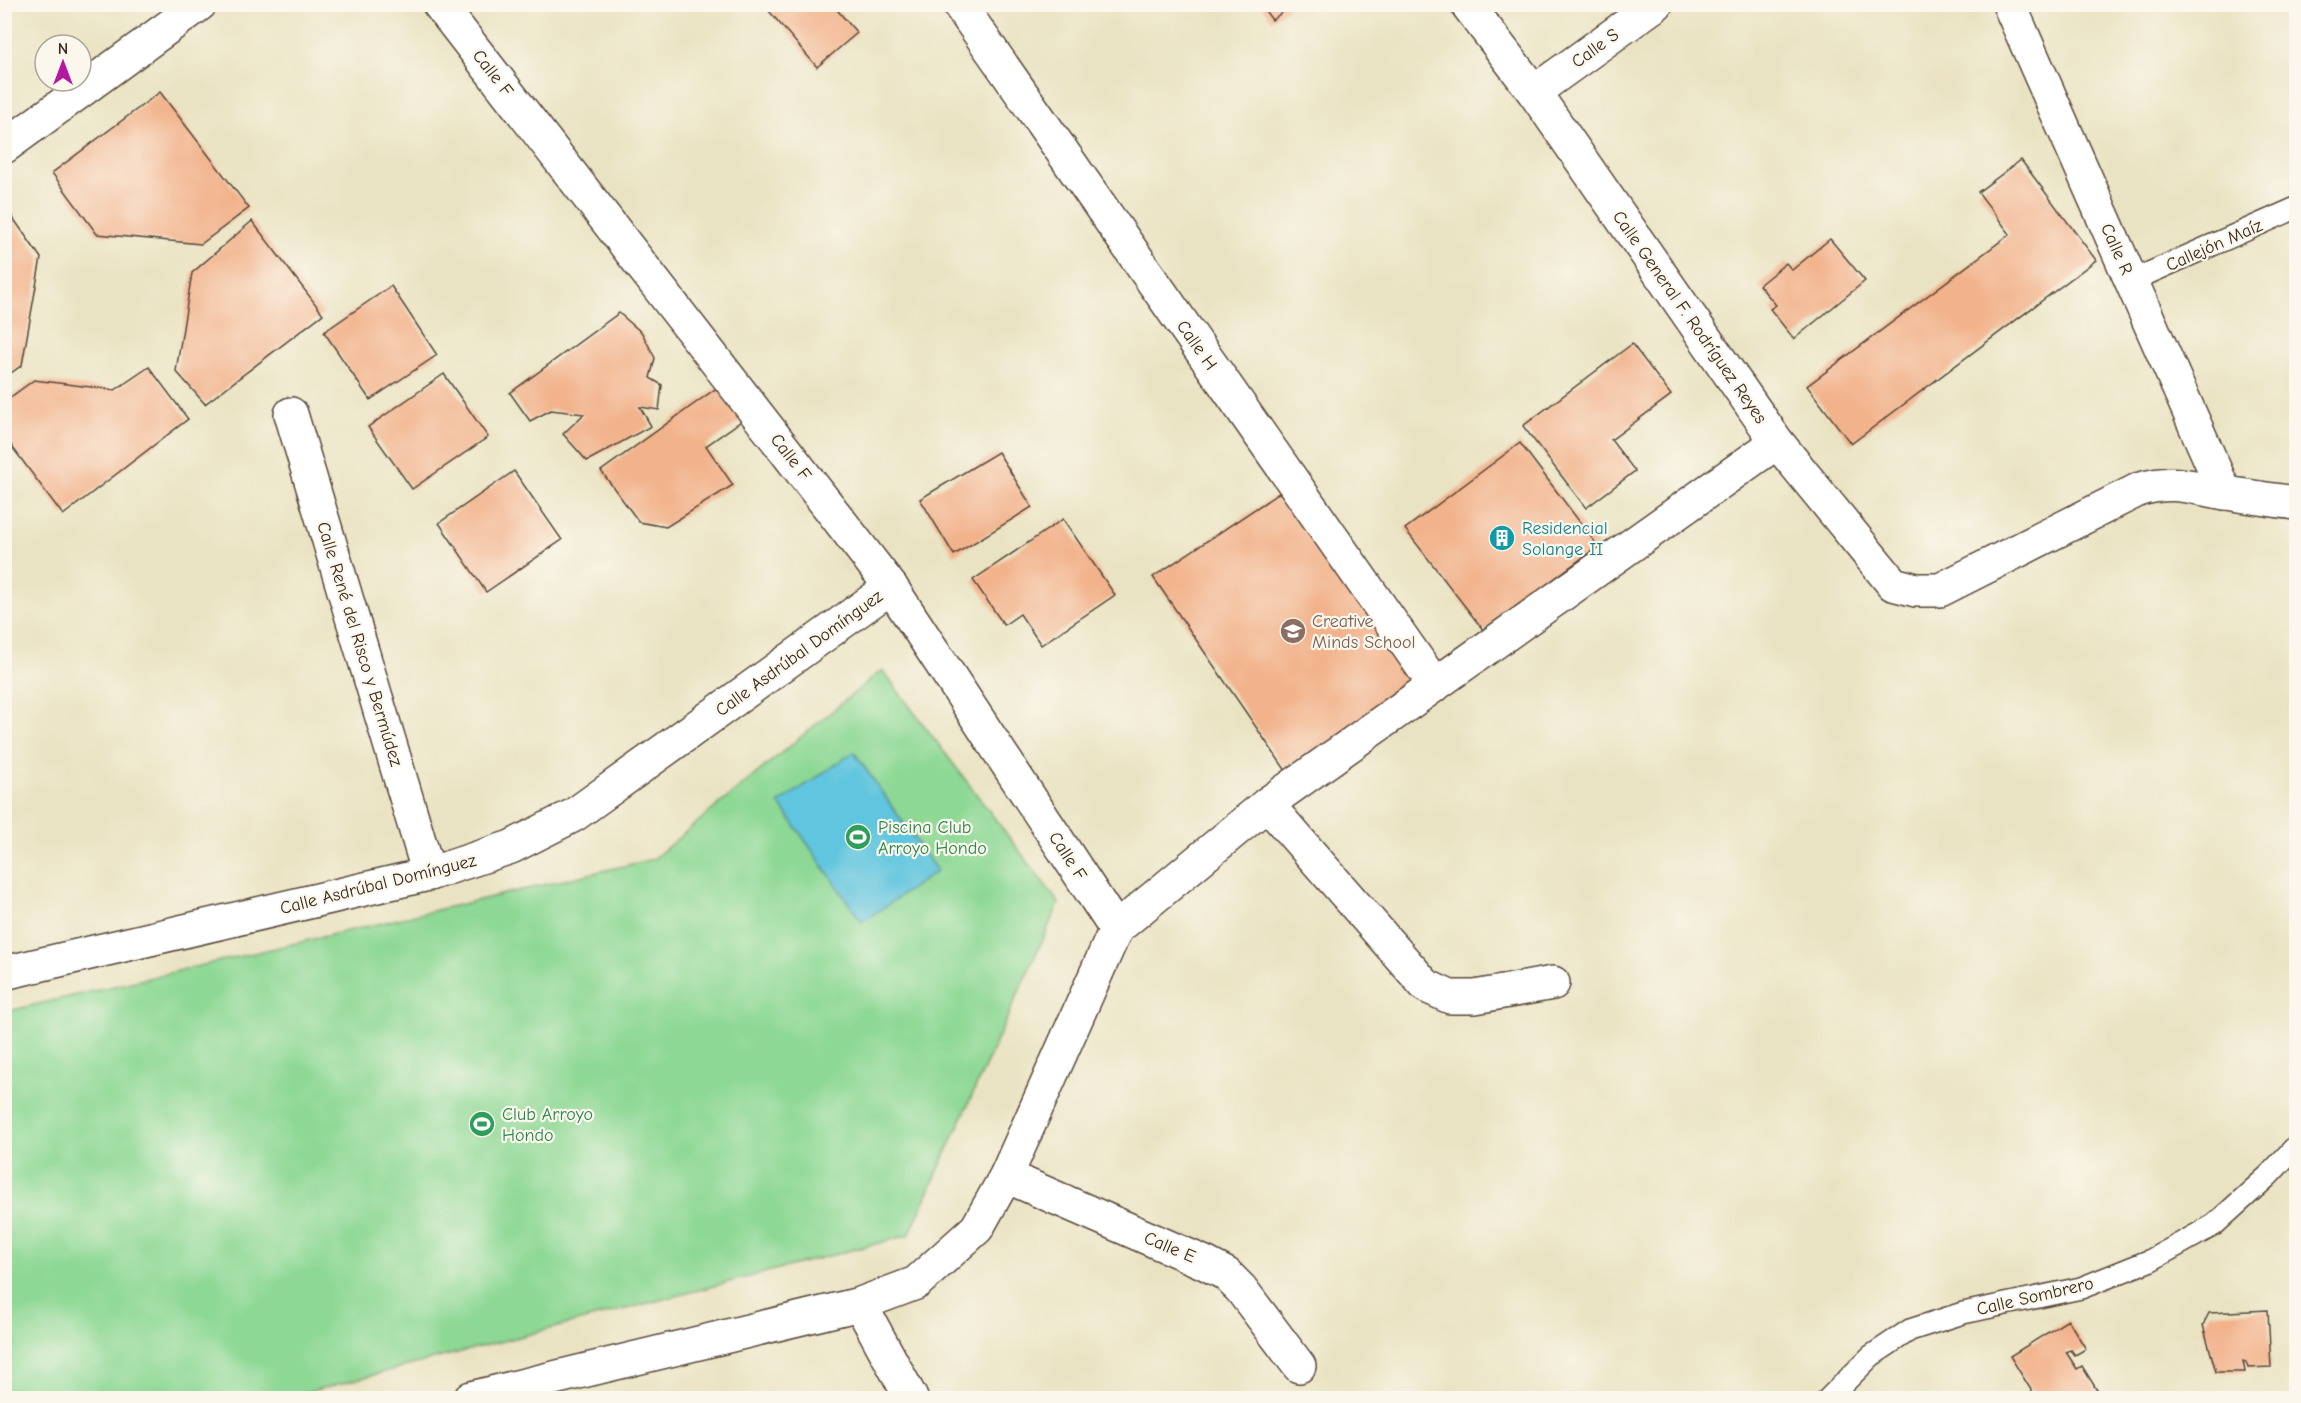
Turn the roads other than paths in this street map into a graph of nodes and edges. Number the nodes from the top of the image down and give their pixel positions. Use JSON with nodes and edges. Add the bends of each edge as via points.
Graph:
{"nodes":[{"id":1,"x":200,"y":4,"type":"edge"},
{"id":2,"x":440,"y":4,"type":"edge"},
{"id":3,"x":959,"y":4,"type":"edge"},
{"id":4,"x":1467,"y":4,"type":"edge"},
{"id":5,"x":1656,"y":4,"type":"edge"},
{"id":6,"x":2009,"y":4,"type":"edge"},
{"id":7,"x":1534,"y":92,"type":"junction"},
{"id":8,"x":4,"y":147,"type":"edge"},
{"id":9,"x":2296,"y":208,"type":"edge"},
{"id":10,"x":2131,"y":281,"type":"junction"},
{"id":11,"x":291,"y":414,"type":"dead end"},
{"id":12,"x":1777,"y":442,"type":"junction"},
{"id":13,"x":2225,"y":493,"type":"junction"},
{"id":14,"x":2296,"y":503,"type":"edge"},
{"id":15,"x":891,"y":587,"type":"junction"},
{"id":16,"x":1435,"y":685,"type":"junction"},
{"id":17,"x":1267,"y":804,"type":"junction"},
{"id":18,"x":429,"y":874,"type":"junction"},
{"id":19,"x":1116,"y":929,"type":"junction"},
{"id":20,"x":4,"y":973,"type":"edge"},
{"id":21,"x":1553,"y":983,"type":"dead end"},
{"id":22,"x":2296,"y":1146,"type":"edge"},
{"id":23,"x":1006,"y":1176,"type":"junction"},
{"id":24,"x":860,"y":1304,"type":"junction"},
{"id":25,"x":1299,"y":1366,"type":"dead end"},
{"id":26,"x":513,"y":1394,"type":"edge"},
{"id":27,"x":471,"y":1398,"type":"edge"},
{"id":28,"x":911,"y":1398,"type":"edge"},
{"id":29,"x":1829,"y":1398,"type":"edge"}],
"edges":[{"from":1,"to":8,"type":"street"},
{"from":2,"to":15,"type":"street","name":"Calle F"},
{"from":3,"to":16,"type":"street","name":"Calle H"},
{"from":4,"to":7,"type":"street","name":"Calle General F. Rodríguez Reyes"},
{"from":5,"to":7,"type":"street","name":"Calle S"},
{"from":6,"to":10,"type":"street","name":"Calle R"},
{"from":7,"to":12,"type":"street","name":"Calle General F. Rodríguez Reyes"},
{"from":9,"to":10,"type":"lane","name":"Callejón Maíz"},
{"from":10,"to":13,"type":"street","name":"Calle R"},
{"from":11,"to":18,"type":"street","name":"Calle René del Risco y Bermúdez"},
{"from":12,"to":13,"type":"street","name":"Calle General F. Rodríguez Reyes","via":[[1893,584],[1916,590],[1941,590],[2140,489],[2176,483]]},
{"from":12,"to":16,"type":"street"},
{"from":13,"to":14,"type":"street"},
{"from":15,"to":18,"type":"street","name":"Calle Asdrúbal Domínguez","via":[[574,815],[511,848]]},
{"from":15,"to":19,"type":"street","name":"Calle F"},
{"from":16,"to":17,"type":"street"},
{"from":17,"to":19,"type":"street"},
{"from":17,"to":21,"type":"street","via":[[1426,986],[1450,997],[1475,997]]},
{"from":18,"to":20,"type":"street","name":"Calle Asdrúbal Domínguez"},
{"from":19,"to":23,"type":"street"},
{"from":22,"to":29,"type":"lane","name":"Calle Sombrero","via":[[2214,1225],[2151,1260],[2080,1288],[1962,1313],[1910,1330],[1871,1356]]},
{"from":23,"to":24,"type":"street","via":[[977,1227],[916,1283]]},
{"from":23,"to":25,"type":"street","name":"Calle E","via":[[1226,1274]]},
{"from":24,"to":26,"type":"street"},
{"from":24,"to":28,"type":"street"},
{"from":26,"to":27,"type":"street"}]}
